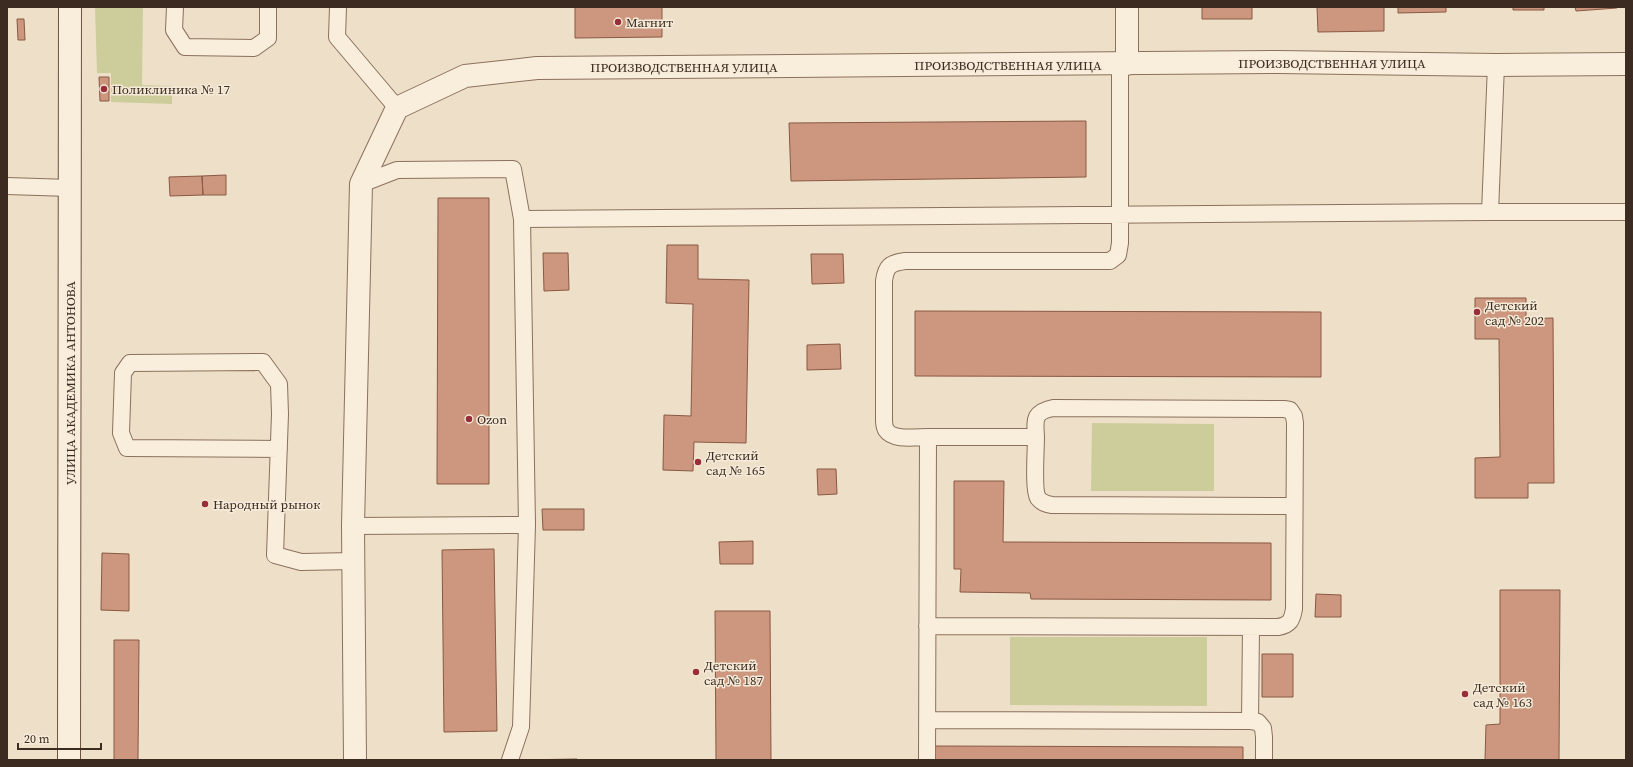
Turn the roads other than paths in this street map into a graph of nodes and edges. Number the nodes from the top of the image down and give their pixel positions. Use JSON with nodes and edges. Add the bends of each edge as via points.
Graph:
{"nodes":[{"id":1,"x":70,"y":7,"type":"edge"},
{"id":2,"x":175,"y":7,"type":"edge"},
{"id":3,"x":268,"y":7,"type":"edge"},
{"id":4,"x":338,"y":7,"type":"edge"},
{"id":5,"x":1127,"y":7,"type":"edge"},
{"id":6,"x":1123,"y":64,"type":"junction"},
{"id":7,"x":1626,"y":64,"type":"edge"},
{"id":8,"x":1496,"y":65,"type":"junction"},
{"id":9,"x":397,"y":108,"type":"junction"},
{"id":10,"x":361,"y":184,"type":"junction"},
{"id":11,"x":7,"y":186,"type":"edge"},
{"id":12,"x":70,"y":188,"type":"junction"},
{"id":13,"x":1490,"y":212,"type":"junction"},
{"id":14,"x":1626,"y":212,"type":"edge"},
{"id":15,"x":1120,"y":215,"type":"junction"},
{"id":16,"x":522,"y":219,"type":"junction"},
{"id":17,"x":928,"y":437,"type":"junction"},
{"id":18,"x":1036,"y":437,"type":"junction"},
{"id":19,"x":279,"y":449,"type":"junction"},
{"id":20,"x":1294,"y":506,"type":"junction"},
{"id":21,"x":527,"y":525,"type":"junction"},
{"id":22,"x":353,"y":526,"type":"junction"},
{"id":23,"x":354,"y":561,"type":"junction"},
{"id":24,"x":927,"y":626,"type":"junction"},
{"id":25,"x":1250,"y":627,"type":"junction"},
{"id":26,"x":927,"y":720,"type":"junction"},
{"id":27,"x":1250,"y":721,"type":"junction"},
{"id":28,"x":69,"y":760,"type":"edge"},
{"id":29,"x":355,"y":760,"type":"edge"},
{"id":30,"x":510,"y":760,"type":"edge"},
{"id":31,"x":927,"y":760,"type":"edge"},
{"id":32,"x":1264,"y":760,"type":"edge"}],
"edges":[{"from":1,"to":12,"type":"street","name":"УЛИЦА АКАДЕМИКА АНТОНОВА"},
{"from":2,"to":3,"type":"lane","via":[[174,30],[185,47],[254,48],[268,38]]},
{"from":4,"to":9,"type":"lane","via":[[337,37]]},
{"from":5,"to":6,"type":"street"},
{"from":6,"to":8,"type":"street","name":"ПРОИЗВОДСТВЕННАЯ УЛИЦА","via":[[1278,62]]},
{"from":6,"to":9,"type":"street","name":"ПРОИЗВОДСТВЕННАЯ УЛИЦА","via":[[536,68],[465,76]]},
{"from":6,"to":15,"type":"lane"},
{"from":7,"to":8,"type":"street","name":"ПРОИЗВОДСТВЕННАЯ УЛИЦА"},
{"from":8,"to":13,"type":"lane"},
{"from":9,"to":10,"type":"street"},
{"from":10,"to":16,"type":"lane","via":[[397,170],[513,169]]},
{"from":10,"to":22,"type":"street"},
{"from":11,"to":12,"type":"lane"},
{"from":12,"to":28,"type":"street","name":"УЛИЦА АКАДЕМИКА АНТОНОВА"},
{"from":13,"to":14,"type":"lane"},
{"from":13,"to":15,"type":"lane"},
{"from":15,"to":16,"type":"lane"},
{"from":15,"to":17,"type":"lane","via":[[1118,254],[1110,261],[905,261],[894,262],[886,270],[886,430],[898,437]]},
{"from":16,"to":21,"type":"lane"},
{"from":17,"to":18,"type":"lane"},
{"from":17,"to":24,"type":"lane"},
{"from":18,"to":20,"type":"lane","via":[[1037,497],[1044,504]]},
{"from":18,"to":20,"type":"lane","via":[[1037,416],[1043,410],[1053,408],[1290,410],[1295,423]]},
{"from":19,"to":19,"type":"lane","via":[[279,384],[263,362],[130,363],[123,373],[121,433],[127,448]]},
{"from":19,"to":23,"type":"lane","via":[[275,555],[301,562]]},
{"from":20,"to":25,"type":"lane","via":[[1292,620],[1286,626]]},
{"from":21,"to":22,"type":"lane"},
{"from":21,"to":30,"type":"lane","via":[[520,727]]},
{"from":22,"to":23,"type":"street"},
{"from":23,"to":29,"type":"street"},
{"from":24,"to":25,"type":"lane"},
{"from":24,"to":26,"type":"lane"},
{"from":25,"to":27,"type":"lane"},
{"from":26,"to":27,"type":"lane"},
{"from":26,"to":31,"type":"lane"},
{"from":27,"to":32,"type":"lane","via":[[1258,722],[1263,728]]}]}
